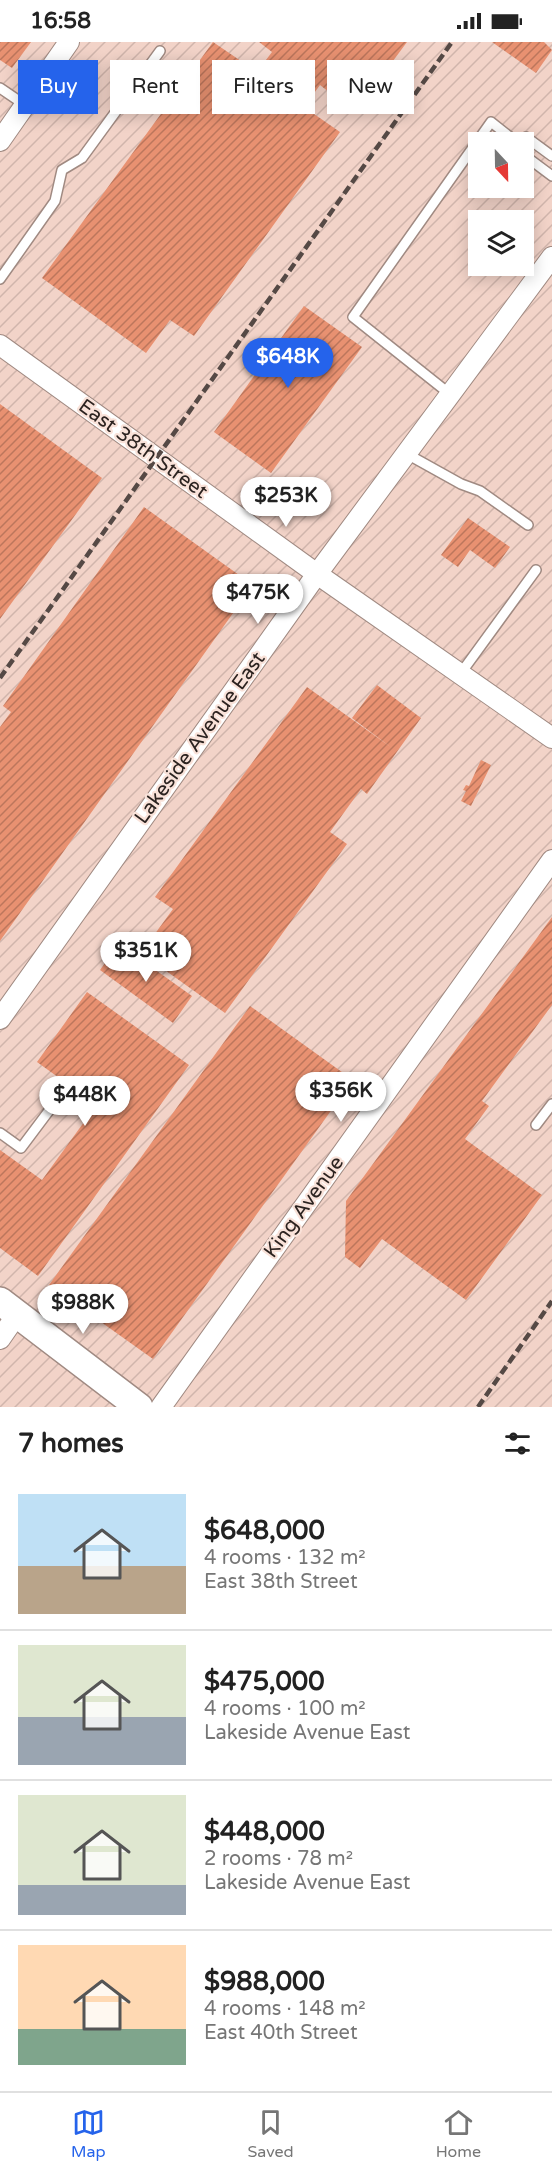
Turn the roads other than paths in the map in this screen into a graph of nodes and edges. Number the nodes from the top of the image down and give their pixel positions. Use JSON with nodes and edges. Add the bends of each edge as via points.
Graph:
{"nodes":[{"id":1,"x":69,"y":42,"type":"edge"},
{"id":2,"x":159,"y":51,"type":"dead end"},
{"id":3,"x":56,"y":60,"type":"edge"},
{"id":4,"x":0,"y":88,"type":"edge"},
{"id":5,"x":18,"y":100,"type":"edge"},
{"id":6,"x":19,"y":114,"type":"edge"},
{"id":7,"x":484,"y":132,"type":"edge"},
{"id":8,"x":503,"y":132,"type":"edge"},
{"id":9,"x":0,"y":141,"type":"edge"},
{"id":10,"x":534,"y":143,"type":"edge"},
{"id":11,"x":468,"y":154,"type":"edge"},
{"id":12,"x":552,"y":156,"type":"edge"},
{"id":13,"x":534,"y":162,"type":"edge"},
{"id":14,"x":552,"y":176,"type":"edge"},
{"id":15,"x":552,"y":257,"type":"edge"},
{"id":16,"x":0,"y":279,"type":"edge"},
{"id":17,"x":0,"y":345,"type":"edge"},
{"id":18,"x":451,"y":395,"type":"junction"},
{"id":19,"x":407,"y":454,"type":"junction"},
{"id":20,"x":528,"y":525,"type":"dead end"},
{"id":21,"x":536,"y":570,"type":"dead end"},
{"id":22,"x":317,"y":574,"type":"junction"},
{"id":23,"x":461,"y":673,"type":"junction"},
{"id":24,"x":552,"y":738,"type":"edge"},
{"id":25,"x":552,"y":860,"type":"edge"},
{"id":26,"x":0,"y":1019,"type":"edge"},
{"id":27,"x":63,"y":1092,"type":"dead end"},
{"id":28,"x":552,"y":1104,"type":"edge"},
{"id":29,"x":536,"y":1125,"type":"dead end"},
{"id":30,"x":0,"y":1133,"type":"edge"},
{"id":31,"x":9,"y":1307,"type":"edge"},
{"id":32,"x":0,"y":1339,"type":"edge"},
{"id":33,"x":129,"y":1404,"type":"edge"},
{"id":34,"x":162,"y":1407,"type":"edge"}],
"edges":[{"from":1,"to":3,"type":"street"},
{"from":2,"to":16,"type":"lane","via":[[82,158],[62,170],[55,201]]},
{"from":4,"to":5,"type":"lane"},
{"from":6,"to":9,"type":"street"},
{"from":7,"to":8,"type":"lane","via":[[491,122]]},
{"from":10,"to":12,"type":"lane"},
{"from":11,"to":18,"type":"lane","via":[[353,317]]},
{"from":13,"to":14,"type":"lane"},
{"from":15,"to":18,"type":"street","name":"Lakeside Avenue East"},
{"from":17,"to":22,"type":"street","name":"East 38th Street"},
{"from":18,"to":19,"type":"street","name":"Lakeside Avenue East"},
{"from":19,"to":20,"type":"lane","via":[[480,491]]},
{"from":19,"to":22,"type":"street","name":"Lakeside Avenue East"},
{"from":21,"to":23,"type":"lane"},
{"from":22,"to":23,"type":"street","name":"East 38th Street"},
{"from":22,"to":26,"type":"street","name":"Lakeside Avenue East"},
{"from":23,"to":24,"type":"street","name":"East 38th Street"},
{"from":25,"to":34,"type":"street","name":"King Avenue"},
{"from":27,"to":30,"type":"lane","via":[[21,1148]]},
{"from":28,"to":29,"type":"lane"},
{"from":31,"to":32,"type":"street"},
{"from":31,"to":33,"type":"street"}]}
